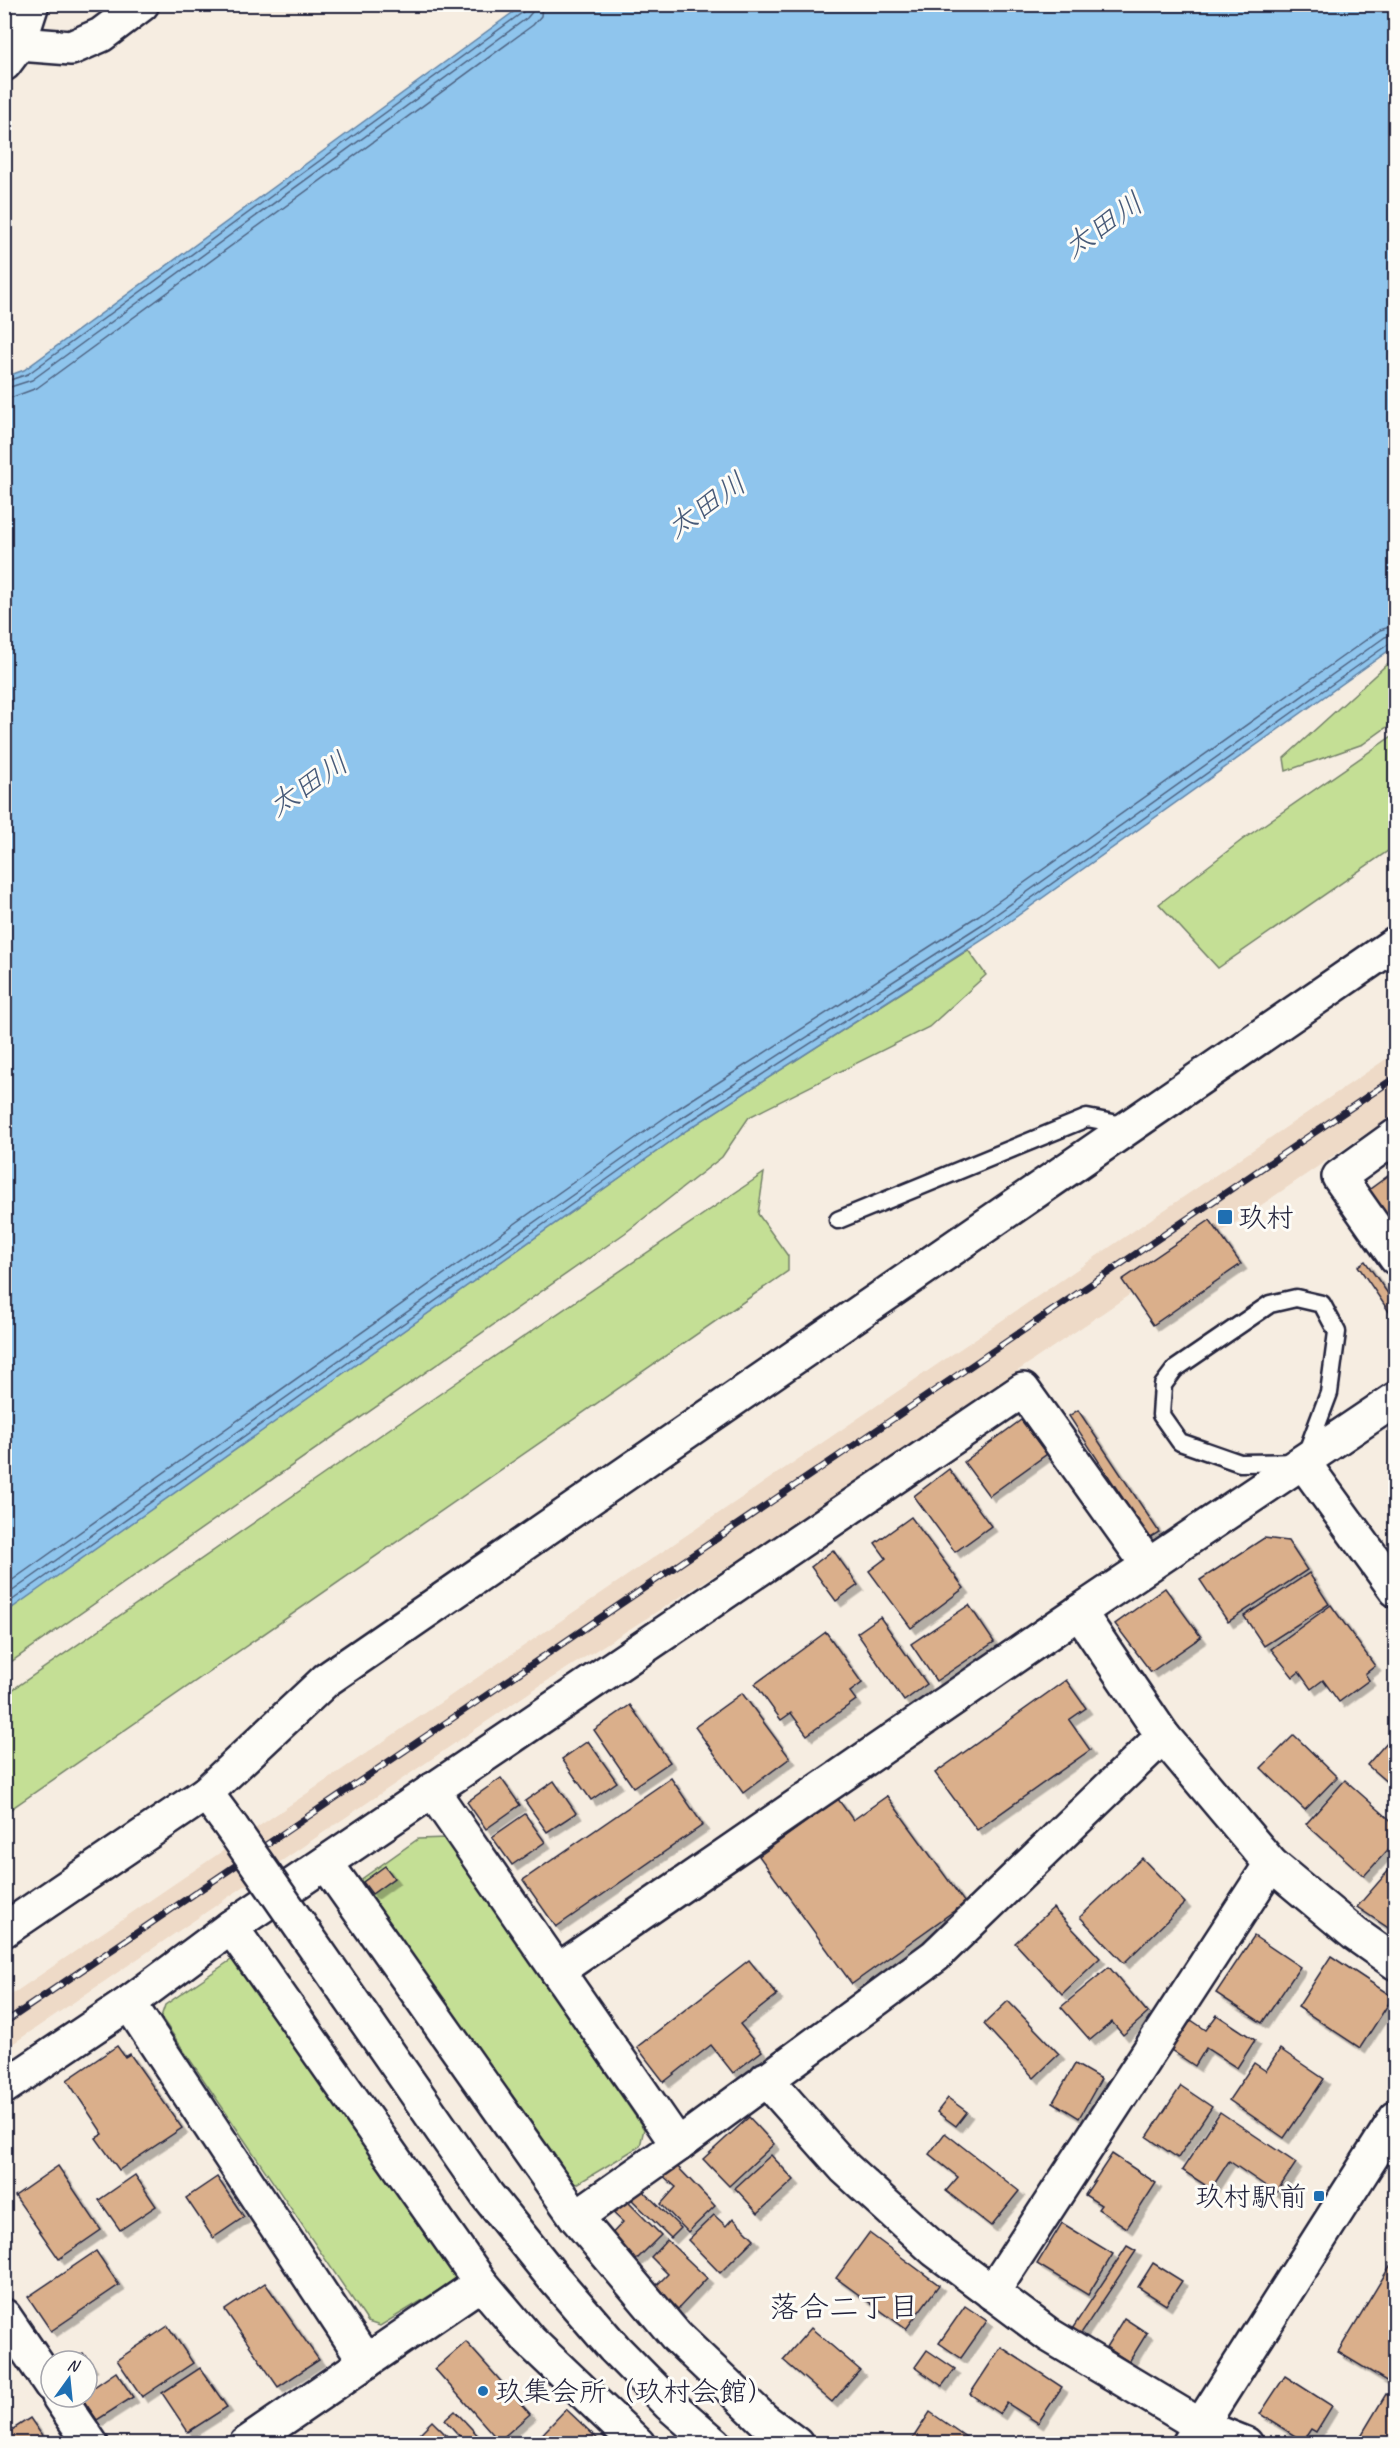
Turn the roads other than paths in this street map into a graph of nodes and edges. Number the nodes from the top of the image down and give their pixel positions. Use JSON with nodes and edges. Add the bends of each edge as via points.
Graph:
{"nodes":[{"id":1,"x":32,"y":4,"type":"edge"},
{"id":2,"x":142,"y":4,"type":"edge"},
{"id":3,"x":12,"y":54,"type":"edge"},
{"id":4,"x":1395,"y":943,"type":"edge"},
{"id":5,"x":1130,"y":1127,"type":"junction"},
{"id":6,"x":1395,"y":1136,"type":"edge"},
{"id":7,"x":838,"y":1220,"type":"dead end"},
{"id":8,"x":1395,"y":1258,"type":"edge"},
{"id":9,"x":1395,"y":1399,"type":"edge"},
{"id":10,"x":1303,"y":1462,"type":"junction"},
{"id":11,"x":1148,"y":1565,"type":"junction"},
{"id":12,"x":1395,"y":1590,"type":"edge"},
{"id":13,"x":1079,"y":1612,"type":"junction"},
{"id":14,"x":1163,"y":1736,"type":"junction"},
{"id":15,"x":432,"y":1790,"type":"junction"},
{"id":16,"x":206,"y":1793,"type":"junction"},
{"id":17,"x":326,"y":1863,"type":"junction"},
{"id":18,"x":1271,"y":1864,"type":"junction"},
{"id":19,"x":231,"y":1927,"type":"junction"},
{"id":20,"x":4,"y":1930,"type":"edge"},
{"id":21,"x":1395,"y":1963,"type":"edge"},
{"id":22,"x":557,"y":1971,"type":"junction"},
{"id":23,"x":129,"y":2003,"type":"junction"},
{"id":24,"x":766,"y":2079,"type":"junction"},
{"id":25,"x":4,"y":2087,"type":"edge"},
{"id":26,"x":1395,"y":2118,"type":"edge"},
{"id":27,"x":678,"y":2145,"type":"junction"},
{"id":28,"x":576,"y":2217,"type":"junction"},
{"id":29,"x":481,"y":2283,"type":"junction"},
{"id":30,"x":992,"y":2293,"type":"junction"},
{"id":31,"x":4,"y":2316,"type":"edge"},
{"id":32,"x":366,"y":2362,"type":"junction"},
{"id":33,"x":39,"y":2367,"type":"edge"},
{"id":34,"x":68,"y":2409,"type":"edge"},
{"id":35,"x":1195,"y":2435,"type":"edge"},
{"id":36,"x":91,"y":2444,"type":"edge"},
{"id":37,"x":246,"y":2444,"type":"edge"},
{"id":38,"x":638,"y":2444,"type":"edge"},
{"id":39,"x":715,"y":2444,"type":"edge"},
{"id":40,"x":796,"y":2444,"type":"edge"},
{"id":41,"x":1246,"y":2444,"type":"edge"}],
"edges":[{"from":1,"to":3,"type":"street"},
{"from":2,"to":3,"type":"street","via":[[101,35],[71,48]]},
{"from":4,"to":5,"type":"street"},
{"from":5,"to":7,"type":"lane","via":[[1087,1118]]},
{"from":5,"to":16,"type":"street","via":[[326,1680]]},
{"from":6,"to":8,"type":"street","via":[[1339,1177]]},
{"from":9,"to":10,"type":"street"},
{"from":10,"to":10,"type":"lane","via":[[1240,1463],[1180,1442],[1161,1415],[1163,1386],[1176,1369],[1270,1304],[1296,1298],[1322,1304],[1337,1332],[1329,1393]]},
{"from":10,"to":11,"type":"street"},
{"from":10,"to":12,"type":"street"},
{"from":11,"to":13,"type":"street"},
{"from":11,"to":15,"type":"street","via":[[1023,1390]]},
{"from":13,"to":14,"type":"street"},
{"from":13,"to":22,"type":"street"},
{"from":14,"to":18,"type":"street"},
{"from":14,"to":24,"type":"street","via":[[935,1956]]},
{"from":15,"to":17,"type":"street"},
{"from":15,"to":22,"type":"street"},
{"from":16,"to":20,"type":"street"},
{"from":16,"to":39,"type":"street","bridge":true,"via":[[487,2195],[614,2348]]},
{"from":17,"to":19,"type":"street"},
{"from":17,"to":28,"type":"street"},
{"from":18,"to":21,"type":"street"},
{"from":18,"to":30,"type":"street"},
{"from":19,"to":23,"type":"street"},
{"from":19,"to":29,"type":"street"},
{"from":22,"to":27,"type":"street"},
{"from":23,"to":25,"type":"street"},
{"from":23,"to":32,"type":"street"},
{"from":24,"to":27,"type":"street"},
{"from":24,"to":30,"type":"street","via":[[845,2168],[935,2250]]},
{"from":26,"to":35,"type":"street"},
{"from":27,"to":28,"type":"street"},
{"from":28,"to":40,"type":"street","via":[[677,2337]]},
{"from":29,"to":32,"type":"street"},
{"from":29,"to":38,"type":"street","via":[[530,2341]]},
{"from":30,"to":35,"type":"street"},
{"from":31,"to":33,"type":"street"},
{"from":32,"to":37,"type":"street"},
{"from":34,"to":36,"type":"street"},
{"from":35,"to":41,"type":"street"}]}
